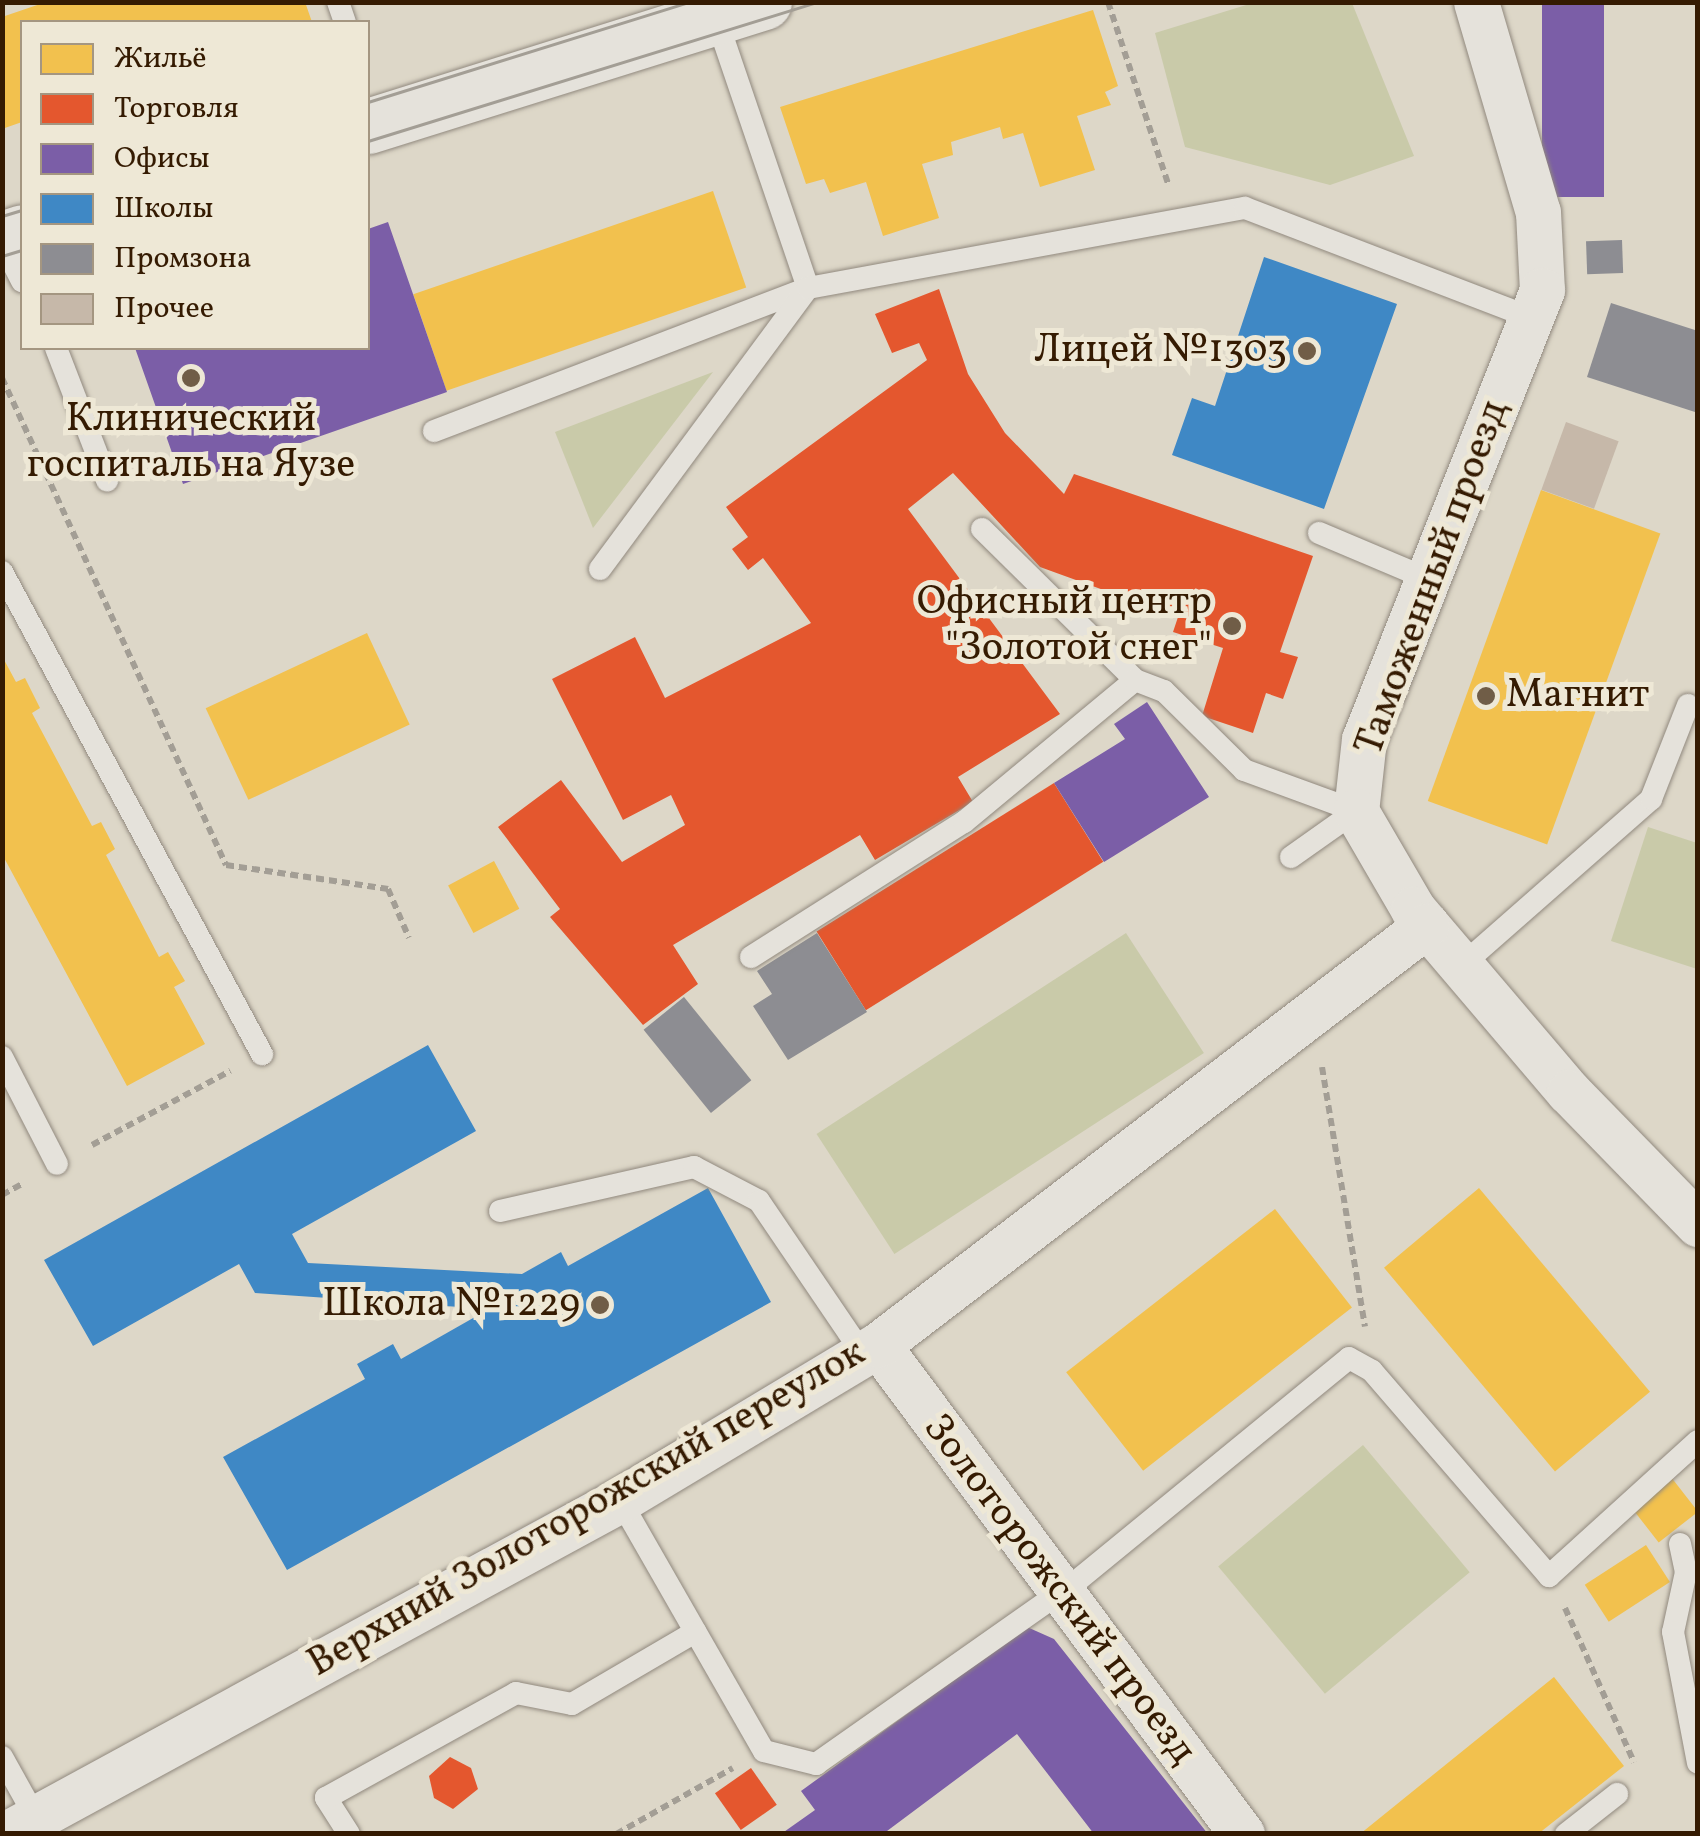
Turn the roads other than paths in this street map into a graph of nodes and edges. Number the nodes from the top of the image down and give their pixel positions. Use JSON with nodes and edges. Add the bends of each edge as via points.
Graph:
{"nodes":[{"id":1,"x":1476,"y":2,"type":"edge"},
{"id":2,"x":740,"y":10,"type":"edge"},
{"id":3,"x":372,"y":116,"type":"edge"},
{"id":4,"x":2,"y":240,"type":"edge"},
{"id":5,"x":20,"y":277,"type":"edge"},
{"id":6,"x":808,"y":288,"type":"junction"},
{"id":7,"x":1531,"y":318,"type":"junction"},
{"id":8,"x":57,"y":350,"type":"edge"},
{"id":9,"x":434,"y":431,"type":"dead end"},
{"id":10,"x":107,"y":480,"type":"dead end"},
{"id":11,"x":982,"y":530,"type":"dead end"},
{"id":12,"x":1319,"y":533,"type":"dead end"},
{"id":13,"x":600,"y":569,"type":"dead end"},
{"id":14,"x":2,"y":572,"type":"edge"},
{"id":15,"x":1428,"y":579,"type":"junction"},
{"id":16,"x":1135,"y":680,"type":"junction"},
{"id":17,"x":1688,"y":704,"type":"dead end"},
{"id":18,"x":1356,"y":811,"type":"junction"},
{"id":19,"x":1290,"y":857,"type":"dead end"},
{"id":20,"x":1427,"y":926,"type":"junction"},
{"id":21,"x":751,"y":957,"type":"dead end"},
{"id":22,"x":1461,"y":966,"type":"junction"},
{"id":23,"x":262,"y":1054,"type":"road end"},
{"id":24,"x":2,"y":1057,"type":"edge"},
{"id":25,"x":57,"y":1164,"type":"road end"},
{"id":26,"x":500,"y":1211,"type":"dead end"},
{"id":27,"x":1698,"y":1224,"type":"edge"},
{"id":28,"x":871,"y":1349,"type":"junction"},
{"id":29,"x":1698,"y":1441,"type":"edge"},
{"id":30,"x":620,"y":1500,"type":"junction"},
{"id":31,"x":1680,"y":1544,"type":"dead end"},
{"id":32,"x":1058,"y":1594,"type":"junction"},
{"id":33,"x":696,"y":1632,"type":"junction"},
{"id":34,"x":2,"y":1758,"type":"edge"},
{"id":35,"x":1698,"y":1764,"type":"edge"},
{"id":36,"x":1617,"y":1794,"type":"road end"},
{"id":37,"x":20,"y":1826,"type":"edge"},
{"id":38,"x":349,"y":1834,"type":"edge"},
{"id":39,"x":1242,"y":1834,"type":"edge"},
{"id":40,"x":1566,"y":1834,"type":"edge"}],
"edges":[{"from":1,"to":7,"type":"street","name":"Таможенный проезд","via":[[1538,212],[1542,290]]},
{"from":2,"to":3,"type":"street"},
{"from":2,"to":6,"type":"lane"},
{"from":4,"to":5,"type":"lane"},
{"from":6,"to":7,"type":"lane","via":[[1245,208]]},
{"from":6,"to":9,"type":"lane"},
{"from":6,"to":13,"type":"lane"},
{"from":7,"to":15,"type":"street","name":"Таможенный проезд"},
{"from":8,"to":10,"type":"lane"},
{"from":11,"to":16,"type":"lane"},
{"from":12,"to":15,"type":"lane"},
{"from":14,"to":23,"type":"lane"},
{"from":15,"to":18,"type":"street","name":"Таможенный проезд","via":[[1364,739]]},
{"from":16,"to":18,"type":"lane","via":[[1164,690],[1244,770]]},
{"from":16,"to":21,"type":"lane","via":[[964,822]]},
{"from":17,"to":22,"type":"lane","via":[[1651,799]]},
{"from":18,"to":19,"type":"lane"},
{"from":18,"to":20,"type":"street","name":"Таможенный проезд"},
{"from":20,"to":22,"type":"street","name":"Таможенный проезд"},
{"from":20,"to":28,"type":"street","name":"Верхний Золоторожский переулок"},
{"from":22,"to":27,"type":"street","name":"Таможенный проезд"},
{"from":24,"to":25,"type":"lane"},
{"from":26,"to":28,"type":"lane","via":[[694,1167],[760,1201]]},
{"from":28,"to":30,"type":"street","name":"Верхний Золоторожский переулок"},
{"from":28,"to":32,"type":"street","name":"Золоторожский проезд"},
{"from":29,"to":32,"type":"lane","via":[[1549,1576],[1372,1371],[1349,1358]]},
{"from":30,"to":33,"type":"lane"},
{"from":30,"to":37,"type":"street","name":"Верхний Золоторожский переулок"},
{"from":31,"to":35,"type":"lane","via":[[1686,1572],[1672,1632]]},
{"from":32,"to":33,"type":"lane","via":[[816,1764],[764,1751]]},
{"from":32,"to":39,"type":"street","name":"Золоторожский проезд"},
{"from":33,"to":38,"type":"lane","via":[[572,1704],[516,1693],[326,1798]]},
{"from":34,"to":37,"type":"lane"},
{"from":36,"to":40,"type":"lane"}]}
